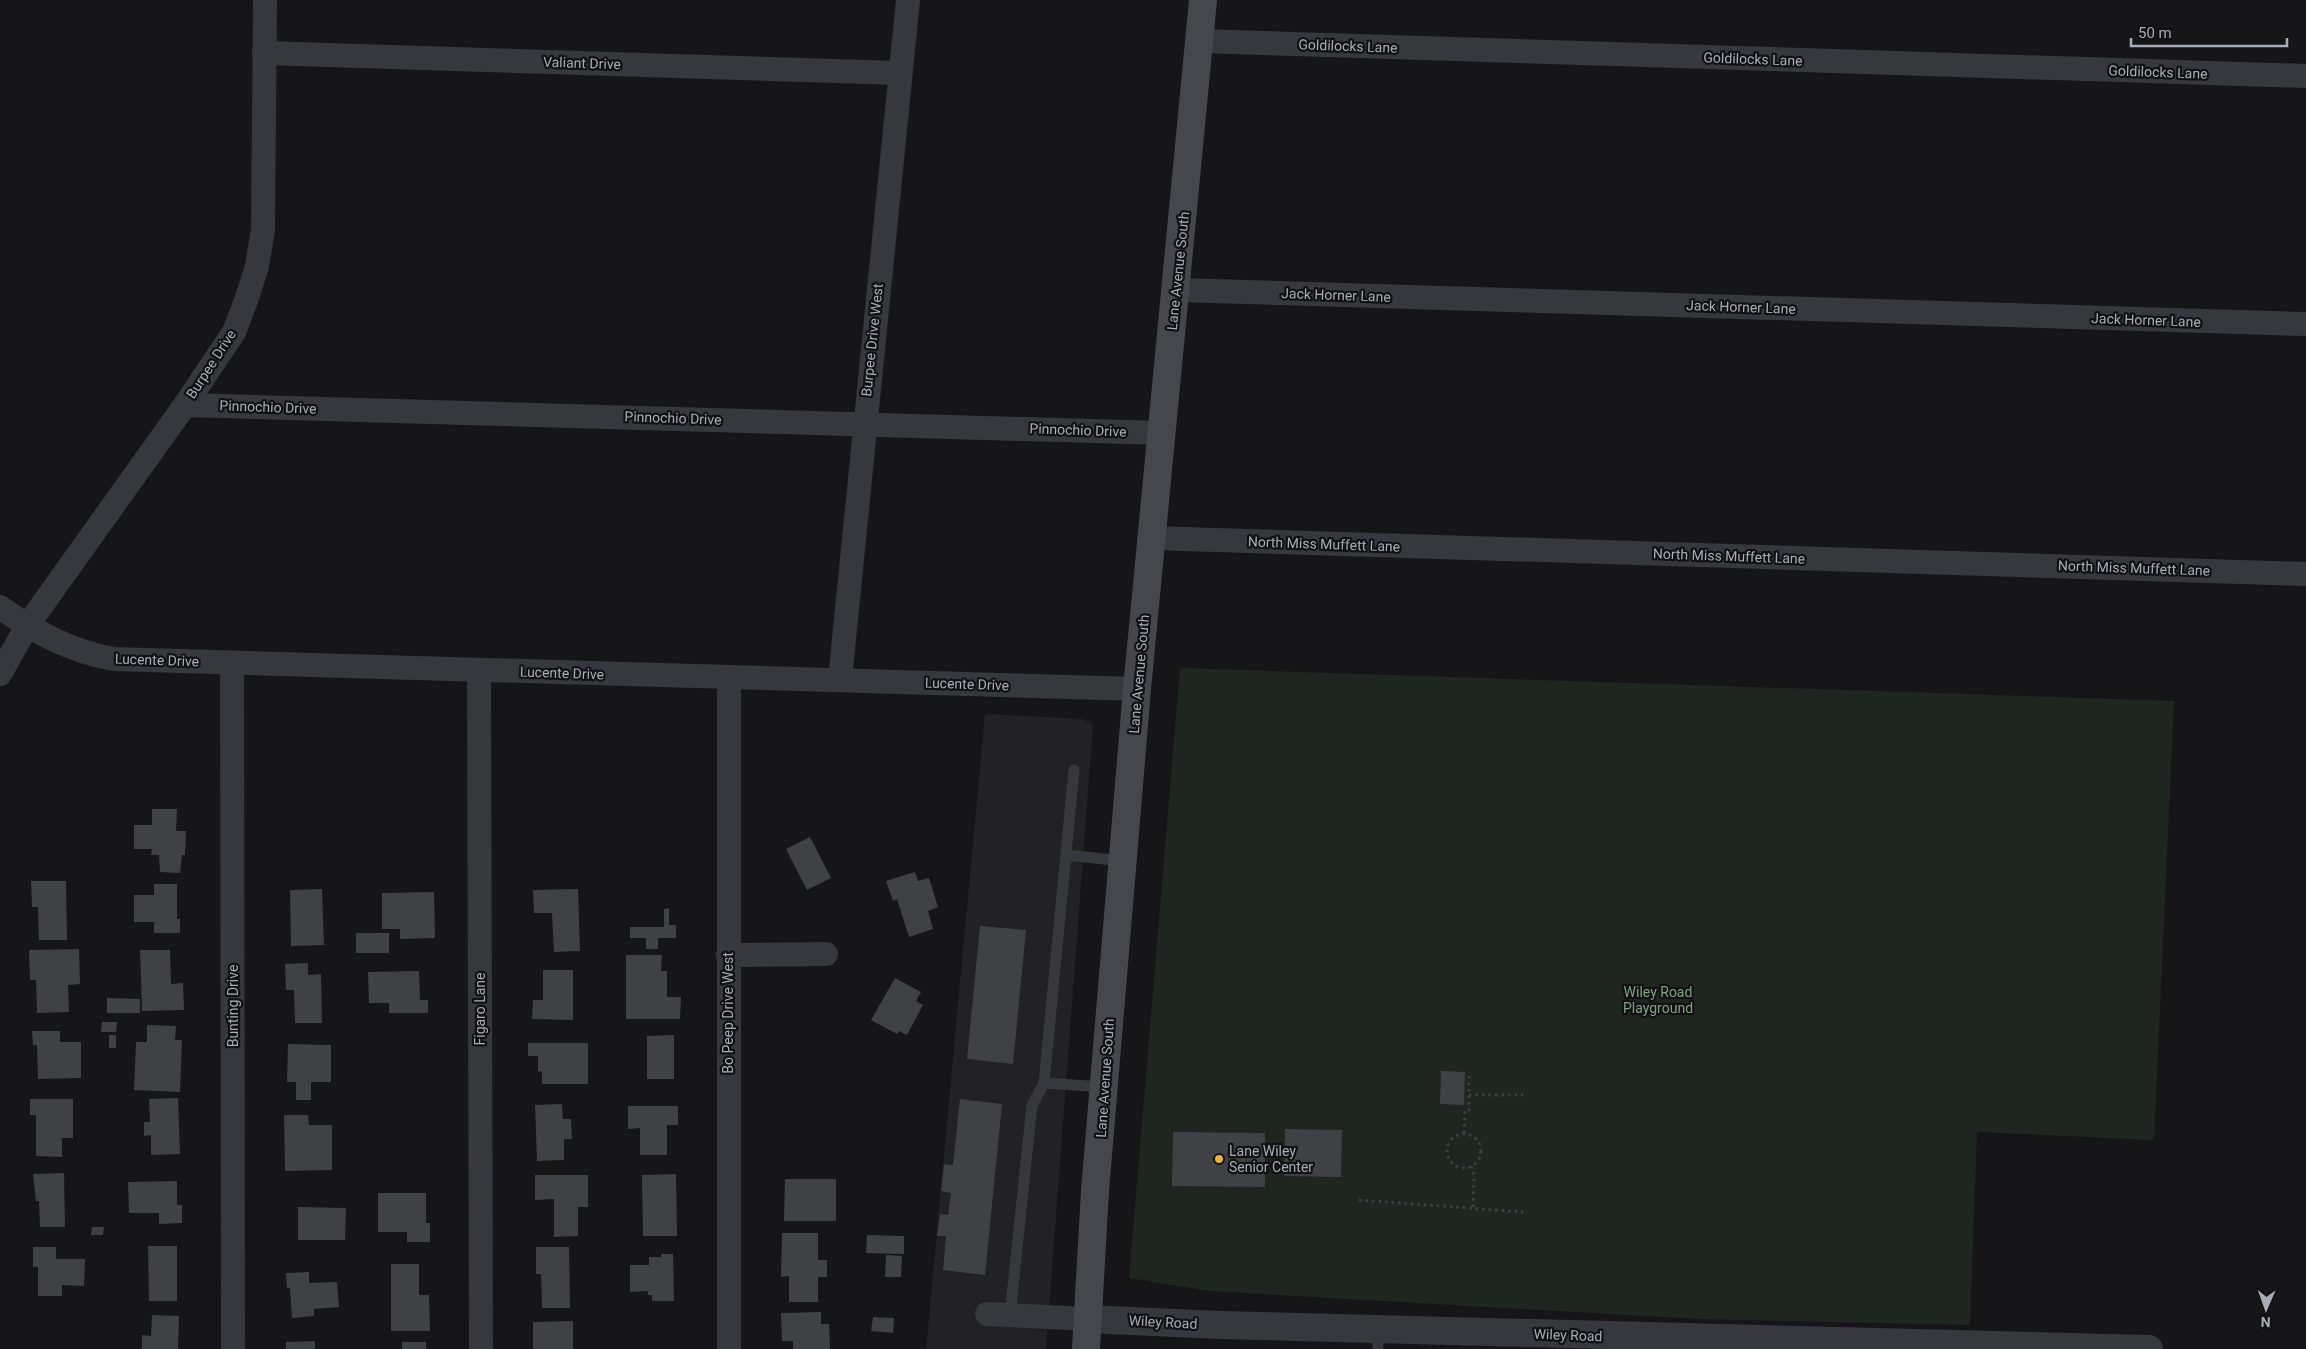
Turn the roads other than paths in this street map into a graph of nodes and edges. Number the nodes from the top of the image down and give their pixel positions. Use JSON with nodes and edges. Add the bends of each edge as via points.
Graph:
{"nodes":[{"id":1,"x":265,"y":0,"type":"edge"},
{"id":2,"x":908,"y":0,"type":"edge"},
{"id":3,"x":1203,"y":0,"type":"edge"},
{"id":4,"x":1200,"y":41,"type":"junction"},
{"id":5,"x":264,"y":54,"type":"junction"},
{"id":6,"x":900,"y":73,"type":"junction"},
{"id":7,"x":2306,"y":76,"type":"edge"},
{"id":8,"x":1177,"y":290,"type":"junction"},
{"id":9,"x":2306,"y":324,"type":"edge"},
{"id":10,"x":184,"y":405,"type":"junction"},
{"id":11,"x":864,"y":423,"type":"junction"},
{"id":12,"x":1161,"y":433,"type":"junction"},
{"id":13,"x":1152,"y":538,"type":"junction"},
{"id":14,"x":2306,"y":574,"type":"edge"},
{"id":15,"x":0,"y":607,"type":"edge"},
{"id":16,"x":27,"y":626,"type":"junction"},
{"id":17,"x":232,"y":663,"type":"junction"},
{"id":18,"x":479,"y":670,"type":"junction"},
{"id":19,"x":0,"y":674,"type":"edge"},
{"id":20,"x":729,"y":678,"type":"junction"},
{"id":21,"x":840,"y":679,"type":"junction"},
{"id":22,"x":1137,"y":689,"type":"junction"},
{"id":23,"x":1074,"y":770,"type":"dead end"},
{"id":24,"x":1066,"y":855,"type":"junction"},
{"id":25,"x":1123,"y":861,"type":"junction"},
{"id":26,"x":826,"y":954,"type":"dead end"},
{"id":27,"x":728,"y":955,"type":"junction"},
{"id":28,"x":1044,"y":1083,"type":"junction"},
{"id":29,"x":1104,"y":1087,"type":"junction"},
{"id":30,"x":999,"y":1314,"type":"joint"},
{"id":31,"x":1087,"y":1319,"type":"junction"},
{"id":32,"x":1377,"y":1339,"type":"edge"},
{"id":33,"x":1566,"y":1342,"type":"edge"},
{"id":34,"x":233,"y":1349,"type":"edge"},
{"id":35,"x":481,"y":1349,"type":"edge"},
{"id":36,"x":729,"y":1349,"type":"edge"},
{"id":37,"x":1086,"y":1349,"type":"edge"},
{"id":38,"x":2149,"y":1349,"type":"edge"}],
"edges":[{"from":1,"to":5,"type":"street","name":"Burpee Drive"},
{"from":2,"to":6,"type":"street","name":"Burpee Drive West"},
{"from":3,"to":4,"type":"main road","name":"Lane Avenue South"},
{"from":4,"to":7,"type":"street","name":"Goldilocks Lane"},
{"from":4,"to":8,"type":"main road","name":"Lane Avenue South"},
{"from":5,"to":6,"type":"street","name":"Valiant Drive"},
{"from":5,"to":10,"type":"street","name":"Burpee Drive","via":[[263,230],[257,266],[234,332]]},
{"from":6,"to":11,"type":"street","name":"Burpee Drive West"},
{"from":8,"to":9,"type":"street","name":"Jack Horner Lane"},
{"from":8,"to":12,"type":"main road","name":"Lane Avenue South"},
{"from":10,"to":11,"type":"street","name":"Pinnochio Drive"},
{"from":10,"to":16,"type":"street","name":"Burpee Drive"},
{"from":11,"to":12,"type":"street","name":"Pinnochio Drive"},
{"from":11,"to":21,"type":"street","name":"Burpee Drive West"},
{"from":12,"to":13,"type":"main road","name":"Lane Avenue South"},
{"from":13,"to":14,"type":"street","name":"North Miss Muffett Lane"},
{"from":13,"to":22,"type":"main road","name":"Lane Avenue South"},
{"from":15,"to":16,"type":"street","name":"Lucente Drive"},
{"from":16,"to":17,"type":"street","name":"Lucente Drive","via":[[71,649],[113,659]]},
{"from":16,"to":19,"type":"street","name":"Burpee Drive"},
{"from":17,"to":18,"type":"street","name":"Lucente Drive"},
{"from":17,"to":34,"type":"street","name":"Bunting Drive"},
{"from":18,"to":20,"type":"street","name":"Lucente Drive"},
{"from":18,"to":35,"type":"street","name":"Figaro Lane"},
{"from":20,"to":21,"type":"street","name":"Lucente Drive"},
{"from":20,"to":27,"type":"street","name":"Bo Peep Drive West"},
{"from":21,"to":22,"type":"street","name":"Lucente Drive"},
{"from":22,"to":25,"type":"main road","name":"Lane Avenue South"},
{"from":23,"to":24,"type":"lane"},
{"from":24,"to":25,"type":"lane"},
{"from":24,"to":28,"type":"lane"},
{"from":25,"to":29,"type":"main road","name":"Lane Avenue South"},
{"from":26,"to":27,"type":"street"},
{"from":27,"to":36,"type":"street","name":"Bo Peep Drive West"},
{"from":28,"to":29,"type":"lane"},
{"from":28,"to":30,"type":"lane","via":[[1032,1105]]},
{"from":29,"to":31,"type":"main road","name":"Lane Avenue South"},
{"from":30,"to":31,"type":"street","name":"Wiley Road"},
{"from":31,"to":32,"type":"street","name":"Wiley Road"},
{"from":31,"to":37,"type":"main road","name":"Lane Avenue South"},
{"from":32,"to":33,"type":"street","name":"Wiley Road"},
{"from":33,"to":38,"type":"street","name":"Wiley Road"}]}
